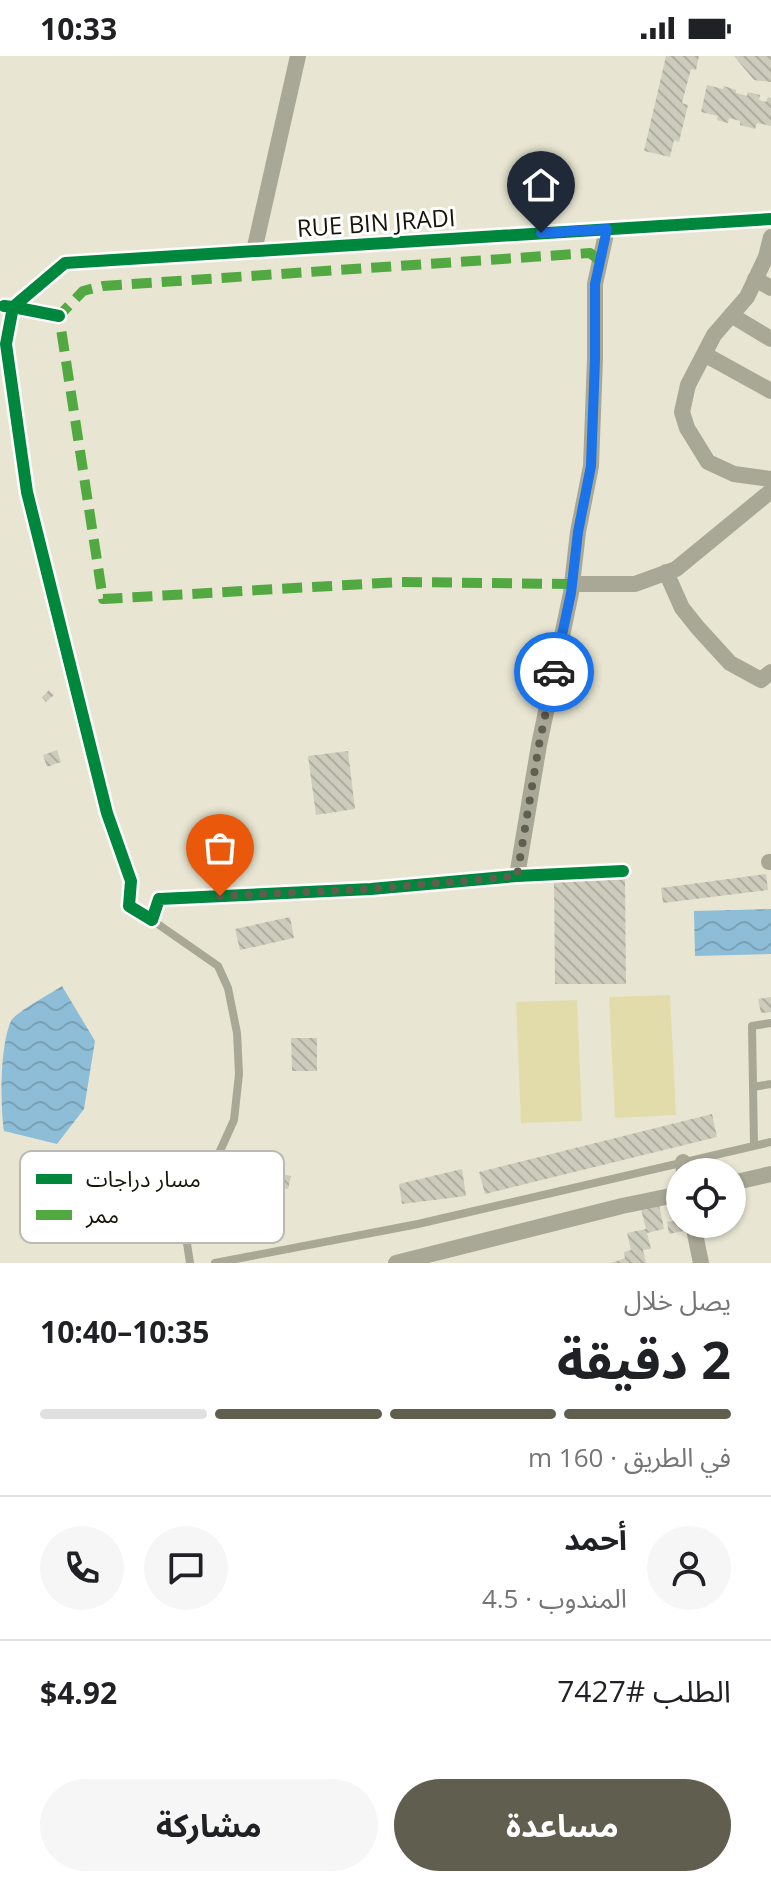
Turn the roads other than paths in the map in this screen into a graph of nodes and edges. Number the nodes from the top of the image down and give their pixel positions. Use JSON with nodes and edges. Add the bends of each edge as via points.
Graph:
{"nodes":[{"id":1,"x":298,"y":56,"type":"edge"},
{"id":2,"x":771,"y":219,"type":"edge"},
{"id":3,"x":607,"y":229,"type":"junction"},
{"id":4,"x":771,"y":237,"type":"edge"},
{"id":5,"x":254,"y":251,"type":"junction"},
{"id":6,"x":755,"y":279,"type":"junction"},
{"id":7,"x":771,"y":288,"type":"edge"},
{"id":8,"x":6,"y":306,"type":"edge"},
{"id":9,"x":731,"y":315,"type":"junction"},
{"id":10,"x":59,"y":316,"type":"dead end"},
{"id":11,"x":771,"y":339,"type":"edge"},
{"id":12,"x":704,"y":354,"type":"junction"},
{"id":13,"x":771,"y":391,"type":"edge"},
{"id":14,"x":771,"y":479,"type":"edge"},
{"id":15,"x":771,"y":491,"type":"edge"},
{"id":16,"x":666,"y":572,"type":"junction"},
{"id":17,"x":572,"y":584,"type":"junction"},
{"id":18,"x":771,"y":672,"type":"edge"},
{"id":19,"x":623,"y":871,"type":"dead end"},
{"id":20,"x":517,"y":876,"type":"junction"},
{"id":21,"x":152,"y":920,"type":"junction"},
{"id":22,"x":771,"y":1023,"type":"edge"},
{"id":23,"x":771,"y":1084,"type":"edge"},
{"id":24,"x":753,"y":1087,"type":"junction"},
{"id":25,"x":771,"y":1142,"type":"edge"},
{"id":26,"x":754,"y":1146,"type":"junction"},
{"id":27,"x":220,"y":1151,"type":"edge"},
{"id":28,"x":714,"y":1158,"type":"edge"},
{"id":29,"x":666,"y":1171,"type":"edge"},
{"id":30,"x":771,"y":1174,"type":"edge"},
{"id":31,"x":746,"y":1180,"type":"edge"},
{"id":32,"x":666,"y":1197,"type":"edge"},
{"id":33,"x":696,"y":1238,"type":"edge"},
{"id":34,"x":187,"y":1243,"type":"edge"},
{"id":35,"x":422,"y":1260,"type":"edge"},
{"id":36,"x":190,"y":1263,"type":"edge"},
{"id":37,"x":215,"y":1263,"type":"edge"},
{"id":38,"x":396,"y":1263,"type":"edge"},
{"id":39,"x":701,"y":1263,"type":"edge"}],
"edges":[{"from":1,"to":5,"type":"street"},
{"from":2,"to":3,"type":"street","name":"RUE BIN JRADI"},
{"from":3,"to":5,"type":"street","name":"RUE BIN JRADI"},
{"from":3,"to":17,"type":"street","via":[[595,284],[591,466]]},
{"from":4,"to":6,"type":"street"},
{"from":5,"to":8,"type":"street","name":"RUE BIN JRADI","via":[[65,263]]},
{"from":6,"to":7,"type":"street"},
{"from":6,"to":9,"type":"street"},
{"from":8,"to":10,"type":"street"},
{"from":8,"to":21,"type":"street","via":[[6,344],[27,492],[107,813],[131,881],[129,906]]},
{"from":9,"to":11,"type":"street"},
{"from":9,"to":12,"type":"street"},
{"from":12,"to":13,"type":"street"},
{"from":12,"to":14,"type":"street","via":[[688,385],[682,412],[687,428],[708,462],[734,474]]},
{"from":15,"to":16,"type":"street"},
{"from":16,"to":17,"type":"street","via":[[635,584]]},
{"from":16,"to":18,"type":"street","via":[[682,608],[730,663],[761,680]]},
{"from":17,"to":20,"type":"street"},
{"from":19,"to":20,"type":"street"},
{"from":20,"to":21,"type":"street","via":[[159,899]]},
{"from":21,"to":27,"type":"lane","via":[[218,966],[228,988],[239,1074],[234,1120]]},
{"from":22,"to":24,"type":"lane","via":[[752,1026]]},
{"from":23,"to":24,"type":"lane"},
{"from":24,"to":26,"type":"lane"},
{"from":25,"to":26,"type":"lane"},
{"from":26,"to":28,"type":"lane"},
{"from":29,"to":37,"type":"lane"},
{"from":30,"to":31,"type":"street"},
{"from":32,"to":35,"type":"street"},
{"from":33,"to":39,"type":"street"},
{"from":34,"to":36,"type":"lane"},
{"from":35,"to":38,"type":"street"}]}
